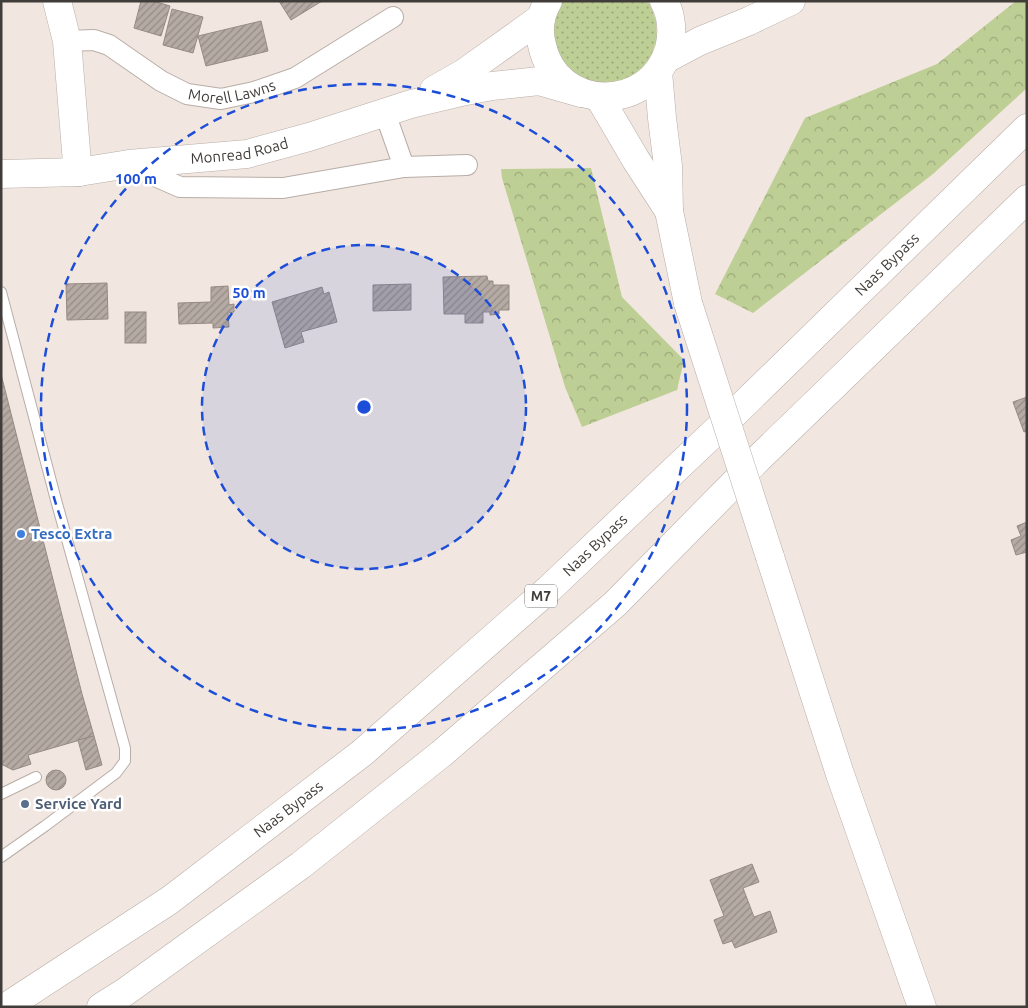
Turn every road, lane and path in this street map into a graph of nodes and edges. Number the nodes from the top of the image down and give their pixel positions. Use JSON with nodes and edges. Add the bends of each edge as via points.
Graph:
{"nodes":[{"id":1,"x":57,"y":1,"type":"edge"},
{"id":2,"x":664,"y":1,"type":"edge"},
{"id":3,"x":791,"y":1,"type":"edge"},
{"id":4,"x":544,"y":10,"type":"edge"},
{"id":5,"x":393,"y":17,"type":"dead end"},
{"id":6,"x":67,"y":40,"type":"junction"},
{"id":7,"x":662,"y":65,"type":"junction"},
{"id":8,"x":590,"y":95,"type":"junction"},
{"id":9,"x":411,"y":104,"type":"junction"},
{"id":10,"x":386,"y":113,"type":"junction"},
{"id":11,"x":1027,"y":128,"type":"edge"},
{"id":12,"x":128,"y":164,"type":"junction"},
{"id":13,"x":467,"y":164,"type":"dead end"},
{"id":14,"x":404,"y":167,"type":"junction"},
{"id":15,"x":79,"y":172,"type":"junction"},
{"id":16,"x":1,"y":174,"type":"edge"},
{"id":17,"x":1027,"y":200,"type":"edge"},
{"id":18,"x":669,"y":211,"type":"junction"},
{"id":19,"x":1,"y":292,"type":"edge"},
{"id":20,"x":36,"y":777,"type":"dead end"},
{"id":21,"x":1,"y":794,"type":"edge"},
{"id":22,"x":1,"y":858,"type":"edge"},
{"id":23,"x":6,"y":1007,"type":"edge"},
{"id":24,"x":101,"y":1007,"type":"edge"},
{"id":25,"x":922,"y":1007,"type":"edge"}],
"edges":[{"from":1,"to":6,"type":"main road"},
{"from":2,"to":7,"type":"main road","via":[[671,22],[671,41]]},
{"from":3,"to":7,"type":"main road","name":"Monread Road","via":[[700,40]]},
{"from":4,"to":8,"type":"main road","via":[[540,36],[552,71],[565,84]]},
{"from":4,"to":9,"type":"main road","name":"Monread Road","via":[[464,73]]},
{"from":5,"to":6,"type":"street","name":"Morell Lawns","via":[[295,78],[220,99],[188,94],[109,45],[94,40]]},
{"from":6,"to":15,"type":"main road"},
{"from":7,"to":8,"type":"main road","name":"Monread Road","via":[[642,87],[622,96]]},
{"from":7,"to":18,"type":"main road","via":[[662,118]]},
{"from":8,"to":9,"type":"main road","name":"Monread Road","via":[[539,82],[466,91]]},
{"from":8,"to":18,"type":"main road"},
{"from":9,"to":10,"type":"main road","name":"Monread Road"},
{"from":10,"to":12,"type":"main road","name":"Monread Road","via":[[247,154]]},
{"from":10,"to":14,"type":"street"},
{"from":11,"to":23,"type":"main road","name":"Naas Bypass","number":"M7","via":[[550,589],[362,752],[170,900]]},
{"from":12,"to":14,"type":"street","via":[[180,187],[283,188]]},
{"from":12,"to":15,"type":"main road","name":"Monread Road"},
{"from":13,"to":14,"type":"street"},
{"from":15,"to":16,"type":"main road","name":"Monread Road"},
{"from":17,"to":24,"type":"main road","via":[[760,457],[615,604],[441,754],[309,859]]},
{"from":18,"to":25,"type":"main road","bridge":true,"via":[[688,303],[840,774]]},
{"from":19,"to":22,"type":"lane","via":[[125,748],[124,761],[116,773]]},
{"from":20,"to":21,"type":"lane"}]}
